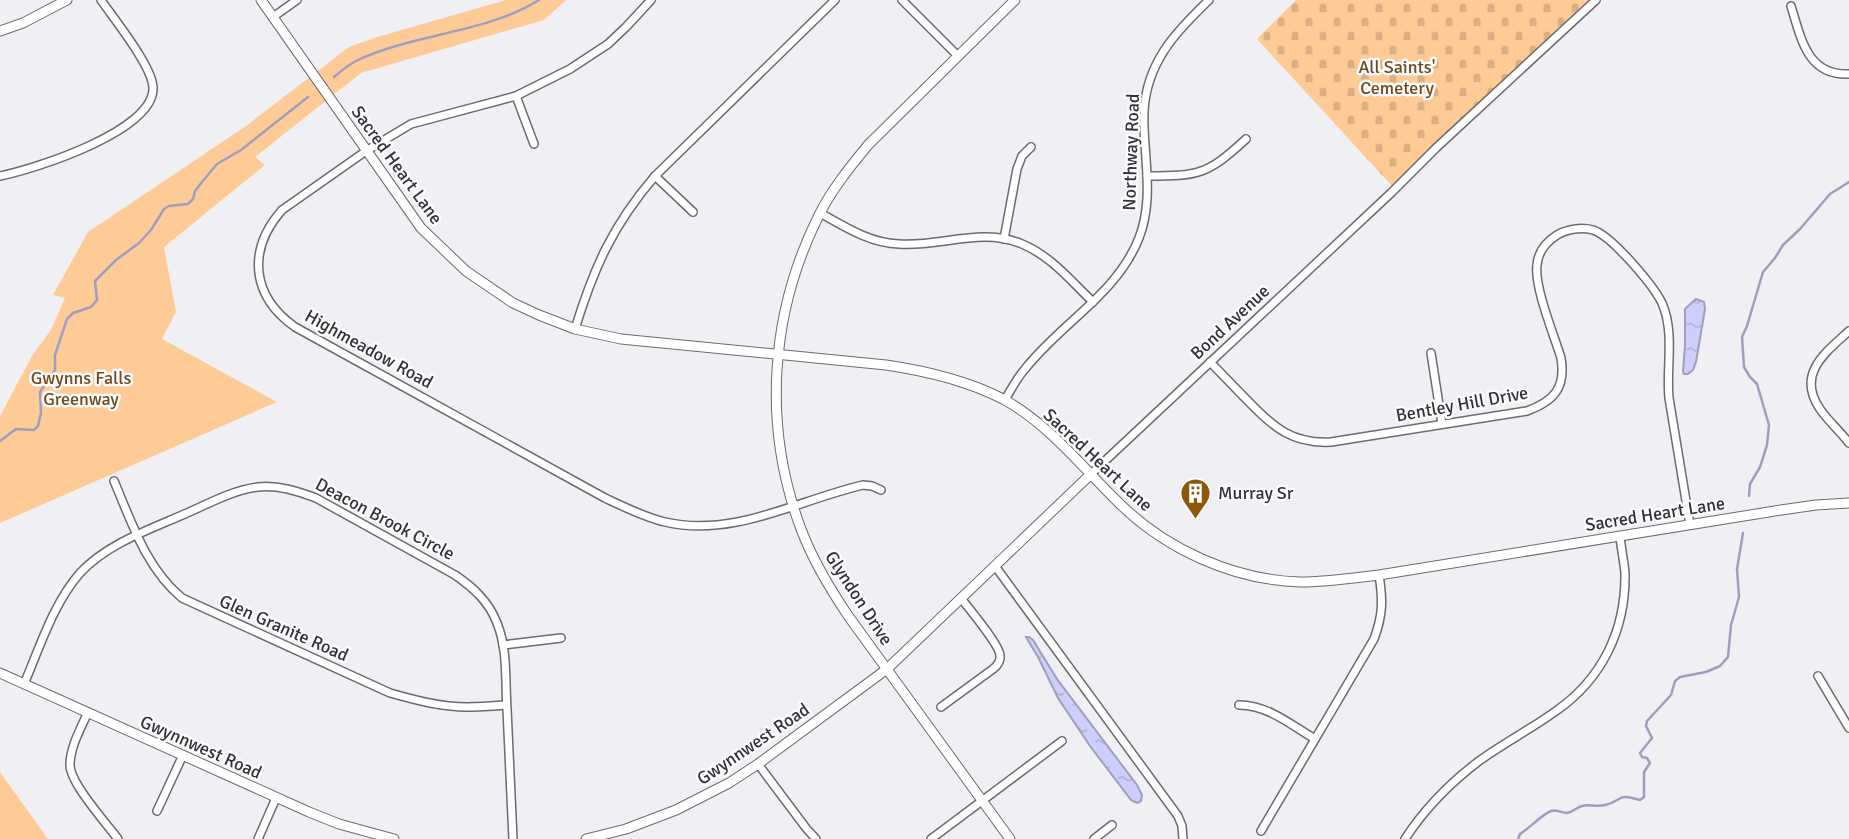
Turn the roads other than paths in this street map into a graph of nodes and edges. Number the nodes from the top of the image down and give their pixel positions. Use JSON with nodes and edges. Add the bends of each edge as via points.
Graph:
{"nodes":[{"id":1,"x":67,"y":0,"type":"edge"},
{"id":2,"x":101,"y":0,"type":"edge"},
{"id":3,"x":261,"y":0,"type":"edge"},
{"id":4,"x":297,"y":0,"type":"edge"},
{"id":5,"x":651,"y":0,"type":"edge"},
{"id":6,"x":835,"y":0,"type":"edge"},
{"id":7,"x":902,"y":0,"type":"edge"},
{"id":8,"x":1014,"y":0,"type":"edge"},
{"id":9,"x":1209,"y":0,"type":"edge"},
{"id":10,"x":1596,"y":0,"type":"edge"},
{"id":11,"x":1791,"y":6,"type":"dead end"},
{"id":12,"x":272,"y":17,"type":"junction"},
{"id":13,"x":0,"y":31,"type":"edge"},
{"id":14,"x":958,"y":56,"type":"junction"},
{"id":15,"x":1849,"y":74,"type":"edge"},
{"id":16,"x":516,"y":96,"type":"junction"},
{"id":17,"x":1246,"y":139,"type":"dead end"},
{"id":18,"x":534,"y":144,"type":"dead end"},
{"id":19,"x":1031,"y":147,"type":"dead end"},
{"id":20,"x":366,"y":151,"type":"junction"},
{"id":21,"x":0,"y":176,"type":"edge"},
{"id":22,"x":655,"y":176,"type":"junction"},
{"id":23,"x":1147,"y":176,"type":"junction"},
{"id":24,"x":694,"y":212,"type":"dead end"},
{"id":25,"x":820,"y":213,"type":"junction"},
{"id":26,"x":1004,"y":239,"type":"junction"},
{"id":27,"x":1093,"y":302,"type":"junction"},
{"id":28,"x":575,"y":328,"type":"junction"},
{"id":29,"x":1849,"y":331,"type":"edge"},
{"id":30,"x":1431,"y":353,"type":"dead end"},
{"id":31,"x":778,"y":354,"type":"junction"},
{"id":32,"x":1210,"y":362,"type":"junction"},
{"id":33,"x":1005,"y":400,"type":"junction"},
{"id":34,"x":1442,"y":424,"type":"junction"},
{"id":35,"x":1849,"y":443,"type":"edge"},
{"id":36,"x":1091,"y":474,"type":"junction"},
{"id":37,"x":114,"y":481,"type":"dead end"},
{"id":38,"x":881,"y":489,"type":"dead end"},
{"id":39,"x":1849,"y":503,"type":"edge"},
{"id":40,"x":793,"y":506,"type":"junction"},
{"id":41,"x":1690,"y":525,"type":"junction"},
{"id":42,"x":137,"y":535,"type":"junction"},
{"id":43,"x":1620,"y":536,"type":"junction"},
{"id":44,"x":995,"y":566,"type":"junction"},
{"id":45,"x":1379,"y":575,"type":"junction"},
{"id":46,"x":961,"y":598,"type":"junction"},
{"id":47,"x":561,"y":638,"type":"dead end"},
{"id":48,"x":503,"y":645,"type":"junction"},
{"id":49,"x":887,"y":669,"type":"junction"},
{"id":50,"x":0,"y":673,"type":"edge"},
{"id":51,"x":1818,"y":676,"type":"dead end"},
{"id":52,"x":24,"y":684,"type":"junction"},
{"id":53,"x":506,"y":705,"type":"junction"},
{"id":54,"x":1239,"y":705,"type":"dead end"},
{"id":55,"x":941,"y":707,"type":"dead end"},
{"id":56,"x":88,"y":712,"type":"junction"},
{"id":57,"x":1849,"y":728,"type":"edge"},
{"id":58,"x":1315,"y":739,"type":"junction"},
{"id":59,"x":1062,"y":741,"type":"dead end"},
{"id":60,"x":183,"y":755,"type":"junction"},
{"id":61,"x":758,"y":764,"type":"junction"},
{"id":62,"x":276,"y":798,"type":"junction"},
{"id":63,"x":983,"y":800,"type":"junction"},
{"id":64,"x":157,"y":811,"type":"dead end"},
{"id":65,"x":1112,"y":825,"type":"dead end"},
{"id":66,"x":1261,"y":831,"type":"dead end"},
{"id":67,"x":814,"y":838,"type":"edge"},
{"id":68,"x":118,"y":839,"type":"edge"},
{"id":69,"x":258,"y":839,"type":"edge"},
{"id":70,"x":394,"y":839,"type":"edge"},
{"id":71,"x":513,"y":839,"type":"edge"},
{"id":72,"x":586,"y":839,"type":"edge"},
{"id":73,"x":931,"y":839,"type":"edge"},
{"id":74,"x":1010,"y":839,"type":"edge"},
{"id":75,"x":1094,"y":839,"type":"edge"},
{"id":76,"x":1183,"y":839,"type":"edge"},
{"id":77,"x":1405,"y":839,"type":"edge"}],
"edges":[{"from":1,"to":13,"type":"street"},
{"from":2,"to":21,"type":"street","via":[[152,79],[151,100],[145,111],[82,149]]},
{"from":3,"to":12,"type":"street","name":"Sacred Heart Lane"},
{"from":4,"to":12,"type":"street"},
{"from":5,"to":16,"type":"street","name":"Highmeadow Road","via":[[589,57]]},
{"from":6,"to":22,"type":"street"},
{"from":7,"to":14,"type":"street"},
{"from":8,"to":14,"type":"street","name":"Glyndon Drive"},
{"from":9,"to":23,"type":"street","name":"Northway Road","via":[[1171,39],[1148,85],[1144,121]]},
{"from":10,"to":32,"type":"street","name":"Bond Avenue"},
{"from":11,"to":15,"type":"street","via":[[1813,60],[1836,74]]},
{"from":12,"to":20,"type":"street","name":"Sacred Heart Lane"},
{"from":14,"to":25,"type":"street","name":"Glyndon Drive","via":[[868,145]]},
{"from":16,"to":18,"type":"street"},
{"from":16,"to":20,"type":"street","name":"Highmeadow Road","via":[[411,124]]},
{"from":17,"to":23,"type":"street","via":[[1206,170],[1183,176]]},
{"from":19,"to":26,"type":"street","via":[[1017,169]]},
{"from":20,"to":28,"type":"street","name":"Sacred Heart Lane","via":[[421,228],[466,271],[513,303]]},
{"from":20,"to":40,"type":"street","name":"Highmeadow Road","via":[[282,210],[266,233],[258,272],[265,295],[284,318],[644,516],[680,525],[717,526]]},
{"from":22,"to":24,"type":"street"},
{"from":22,"to":28,"type":"street","via":[[638,195],[600,259]]},
{"from":23,"to":27,"type":"street","name":"Northway Road","via":[[1146,212],[1138,240],[1119,274]]},
{"from":25,"to":26,"type":"street","via":[[854,232],[891,243]]},
{"from":25,"to":31,"type":"street","name":"Glyndon Drive","via":[[788,294]]},
{"from":26,"to":27,"type":"street","via":[[1046,257]]},
{"from":27,"to":33,"type":"street","name":"Northway Road","via":[[1026,367]]},
{"from":28,"to":31,"type":"street","name":"Sacred Heart Lane","via":[[621,339]]},
{"from":29,"to":35,"type":"street","via":[[1817,362],[1811,384],[1815,402]]},
{"from":30,"to":34,"type":"street"},
{"from":31,"to":33,"type":"street","name":"Sacred Heart Lane","via":[[923,371]]},
{"from":31,"to":40,"type":"street","name":"Glyndon Drive","via":[[777,430]]},
{"from":32,"to":34,"type":"street","name":"Bentley Hill Drive","via":[[1268,421],[1300,440],[1331,442]]},
{"from":32,"to":36,"type":"street","name":"Bond Avenue"},
{"from":33,"to":36,"type":"street","name":"Sacred Heart Lane","via":[[1050,433]]},
{"from":34,"to":41,"type":"street","name":"Bentley Hill Drive","via":[[1527,411],[1554,396],[1563,369],[1538,285],[1537,263],[1545,245],[1561,233],[1593,230],[1646,279],[1662,304],[1670,343],[1669,398]]},
{"from":36,"to":44,"type":"street","name":"Bond Avenue"},
{"from":36,"to":45,"type":"street","name":"Sacred Heart Lane","via":[[1149,530],[1228,569],[1297,582]]},
{"from":37,"to":42,"type":"street","name":"Glen Granite Road"},
{"from":38,"to":40,"type":"street","name":"Highmeadow Road","via":[[863,485]]},
{"from":39,"to":41,"type":"street","name":"Sacred Heart Lane"},
{"from":40,"to":49,"type":"street","name":"Glyndon Drive","via":[[831,590]]},
{"from":41,"to":43,"type":"street","name":"Sacred Heart Lane"},
{"from":42,"to":48,"type":"street","name":"Deacon Brook Circle","via":[[243,490],[277,486],[295,490],[470,584],[492,611]]},
{"from":42,"to":52,"type":"street","name":"Deacon Brook Circle","via":[[95,560],[68,589]]},
{"from":42,"to":53,"type":"street","name":"Glen Granite Road","via":[[160,577],[194,605],[390,693],[443,705]]},
{"from":43,"to":45,"type":"street","name":"Sacred Heart Lane"},
{"from":43,"to":77,"type":"street","via":[[1625,570],[1623,607],[1615,640],[1595,674],[1557,710],[1464,772],[1429,806]]},
{"from":44,"to":46,"type":"street","name":"Bond Avenue"},
{"from":44,"to":76,"type":"street","via":[[1171,806],[1182,826]]},
{"from":45,"to":58,"type":"street","via":[[1382,610],[1377,631]]},
{"from":46,"to":49,"type":"street","name":"Bond Avenue"},
{"from":46,"to":55,"type":"street","via":[[1001,658],[998,665]]},
{"from":47,"to":48,"type":"street"},
{"from":48,"to":53,"type":"street","name":"Deacon Brook Circle"},
{"from":49,"to":61,"type":"street","name":"Gwynnwest Road"},
{"from":49,"to":63,"type":"street","name":"Glyndon Drive"},
{"from":50,"to":52,"type":"street","name":"Gwynnwest Road"},
{"from":51,"to":57,"type":"street"},
{"from":52,"to":56,"type":"street","name":"Gwynnwest Road"},
{"from":53,"to":71,"type":"street","name":"Deacon Brook Circle"},
{"from":54,"to":58,"type":"street","via":[[1262,708]]},
{"from":56,"to":60,"type":"street","name":"Gwynnwest Road"},
{"from":56,"to":68,"type":"street","via":[[70,766],[77,784]]},
{"from":58,"to":66,"type":"street"},
{"from":59,"to":63,"type":"street"},
{"from":60,"to":62,"type":"street","name":"Gwynnwest Road"},
{"from":60,"to":64,"type":"street"},
{"from":61,"to":67,"type":"street"},
{"from":61,"to":72,"type":"street","name":"Gwynnwest Road","via":[[676,810]]},
{"from":62,"to":69,"type":"street"},
{"from":62,"to":70,"type":"street","name":"Gwynnwest Road","via":[[339,824]]},
{"from":63,"to":73,"type":"street"},
{"from":63,"to":74,"type":"street","name":"Glyndon Drive"},
{"from":65,"to":75,"type":"street"}]}
